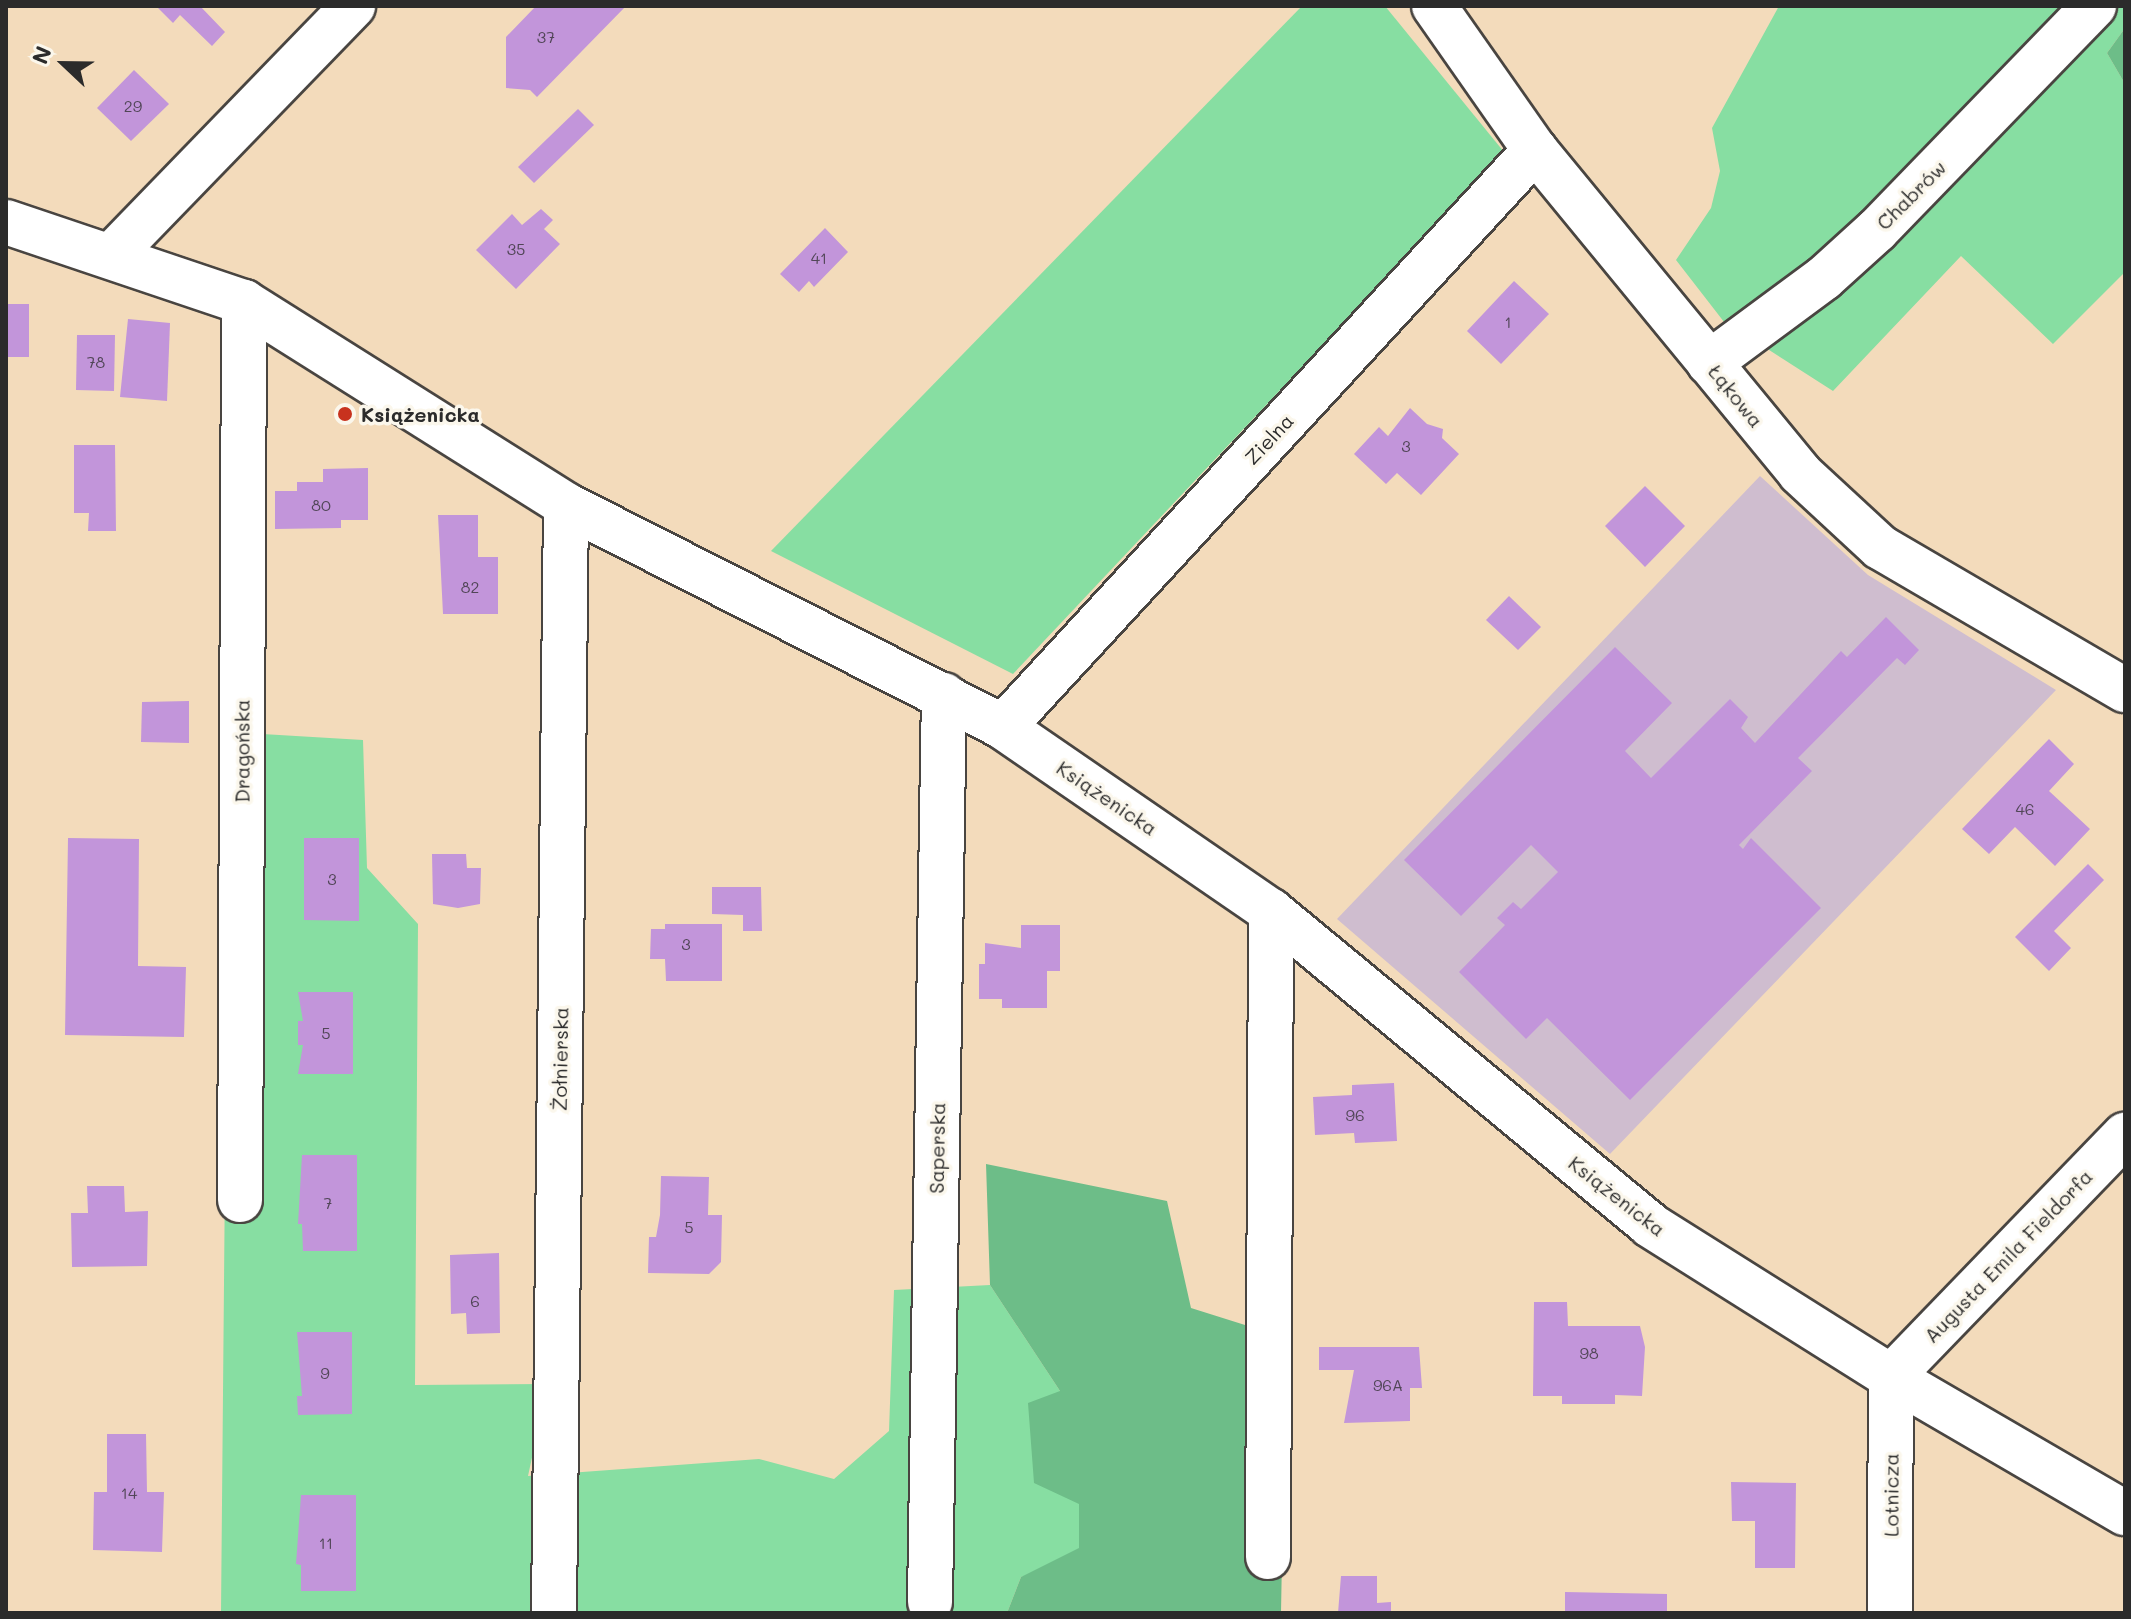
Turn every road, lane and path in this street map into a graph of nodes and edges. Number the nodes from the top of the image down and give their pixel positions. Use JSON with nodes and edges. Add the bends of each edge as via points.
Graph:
{"nodes":[{"id":1,"x":353,"y":6,"type":"edge"},
{"id":2,"x":1434,"y":6,"type":"edge"},
{"id":3,"x":2094,"y":6,"type":"edge"},
{"id":4,"x":1535,"y":150,"type":"junction"},
{"id":5,"x":6,"y":222,"type":"edge"},
{"id":6,"x":111,"y":256,"type":"junction"},
{"id":7,"x":244,"y":302,"type":"junction"},
{"id":8,"x":1709,"y":363,"type":"junction"},
{"id":9,"x":566,"y":505,"type":"junction"},
{"id":10,"x":2125,"y":690,"type":"edge"},
{"id":11,"x":944,"y":695,"type":"junction"},
{"id":12,"x":1003,"y":727,"type":"junction"},
{"id":13,"x":1271,"y":911,"type":"junction"},
{"id":14,"x":2125,"y":1135,"type":"edge"},
{"id":15,"x":240,"y":1200,"type":"dead end"},
{"id":16,"x":1891,"y":1377,"type":"junction"},
{"id":17,"x":2125,"y":1513,"type":"edge"},
{"id":18,"x":1268,"y":1557,"type":"dead end"},
{"id":19,"x":930,"y":1602,"type":"dead end"},
{"id":20,"x":554,"y":1613,"type":"edge"},
{"id":21,"x":1890,"y":1613,"type":"edge"}],
"edges":[{"from":1,"to":6,"type":"street"},
{"from":2,"to":4,"type":"street","name":"Łąkowa"},
{"from":3,"to":8,"type":"street","name":"Chabrów","via":[[1877,230],[1824,278]]},
{"from":4,"to":8,"type":"street","name":"Łąkowa"},
{"from":4,"to":12,"type":"street","name":"Zielna"},
{"from":5,"to":6,"type":"street","name":"Książenicka"},
{"from":6,"to":7,"type":"street","name":"Książenicka"},
{"from":7,"to":9,"type":"street","name":"Książenicka"},
{"from":7,"to":15,"type":"street","name":"Dragońska"},
{"from":8,"to":10,"type":"street","name":"Łąkowa","via":[[1800,473],[1880,547]]},
{"from":9,"to":11,"type":"street","name":"Książenicka"},
{"from":9,"to":20,"type":"street","name":"Żołnierska"},
{"from":11,"to":12,"type":"street","name":"Książenicka"},
{"from":11,"to":19,"type":"street","name":"Saperska"},
{"from":12,"to":13,"type":"street","name":"Książenicka"},
{"from":13,"to":16,"type":"street","name":"Książenicka","via":[[1650,1225]]},
{"from":13,"to":18,"type":"street"},
{"from":14,"to":16,"type":"street","name":"Augusta Emila Fieldorfa"},
{"from":16,"to":17,"type":"street","name":"Książenicka"},
{"from":16,"to":21,"type":"street","name":"Lotnicza"}]}
